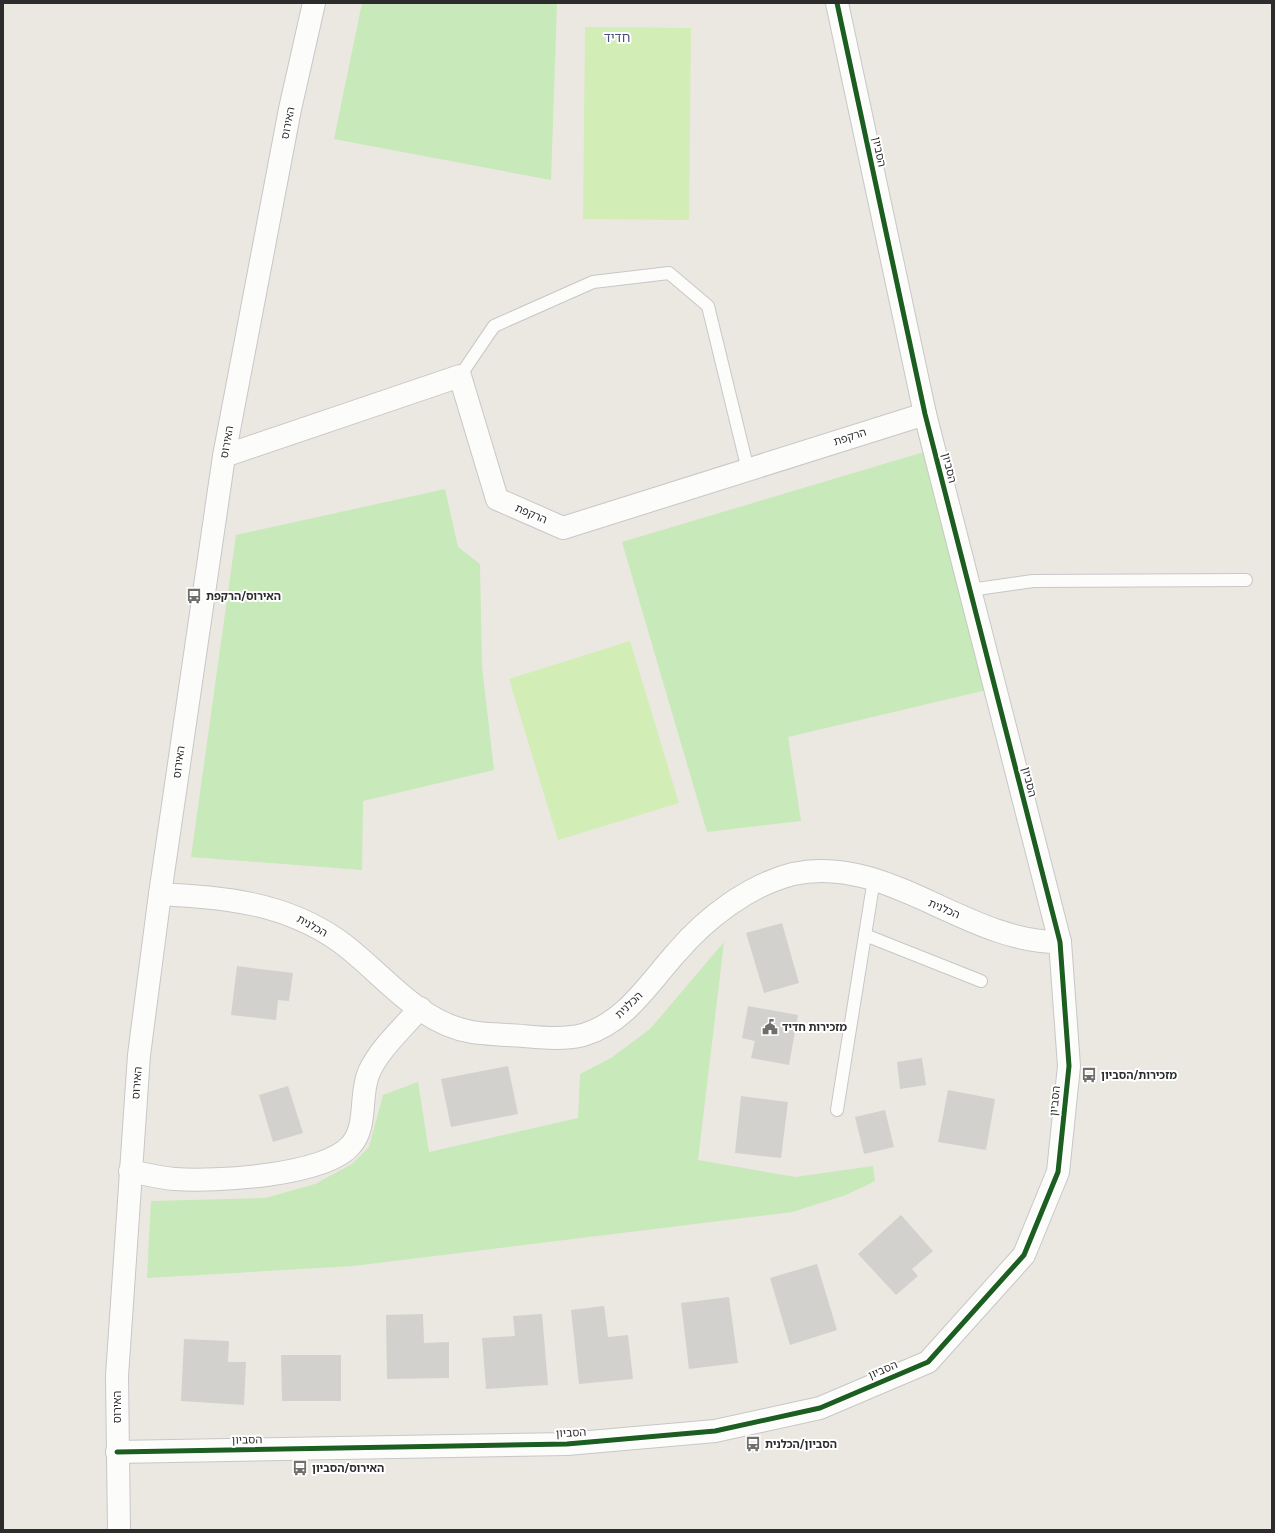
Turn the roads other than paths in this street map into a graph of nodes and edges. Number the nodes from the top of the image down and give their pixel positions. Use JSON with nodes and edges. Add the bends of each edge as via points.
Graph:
{"nodes":[{"id":1,"x":314,"y":3,"type":"edge"},
{"id":2,"x":837,"y":3,"type":"edge"},
{"id":3,"x":460,"y":376,"type":"junction"},
{"id":4,"x":924,"y":414,"type":"junction"},
{"id":5,"x":224,"y":456,"type":"junction"},
{"id":6,"x":748,"y":470,"type":"junction"},
{"id":7,"x":1246,"y":580,"type":"dead end"},
{"id":8,"x":970,"y":590,"type":"junction"},
{"id":9,"x":874,"y":879,"type":"junction"},
{"id":10,"x":160,"y":894,"type":"junction"},
{"id":11,"x":865,"y":935,"type":"junction"},
{"id":12,"x":1060,"y":942,"type":"junction"},
{"id":13,"x":981,"y":981,"type":"dead end"},
{"id":14,"x":420,"y":1008,"type":"junction"},
{"id":15,"x":837,"y":1110,"type":"dead end"},
{"id":16,"x":130,"y":1171,"type":"junction"},
{"id":17,"x":117,"y":1452,"type":"junction"},
{"id":18,"x":119,"y":1530,"type":"edge"}],
"edges":[{"from":1,"to":5,"type":"street","name":"האירוס","via":[[290,109]]},
{"from":2,"to":4,"type":"street","name":"הסביון"},
{"from":3,"to":5,"type":"street"},
{"from":3,"to":6,"type":"street","name":"הרקפת","via":[[496,499],[563,528]]},
{"from":3,"to":6,"type":"lane","via":[[494,326],[593,282],[669,273],[708,306]]},
{"from":4,"to":6,"type":"street","name":"הרקפת"},
{"from":4,"to":8,"type":"street","name":"הסביון"},
{"from":5,"to":10,"type":"street","name":"האירוס"},
{"from":7,"to":8,"type":"lane","via":[[1033,581]]},
{"from":8,"to":12,"type":"street","name":"הסביון"},
{"from":9,"to":11,"type":"lane"},
{"from":9,"to":12,"type":"street","name":"הכלנית","via":[[993,930],[1029,939]]},
{"from":9,"to":14,"type":"street","name":"הכלנית","via":[[845,872],[817,870],[764,884],[737,900],[697,930],[627,1010],[609,1023],[583,1034],[556,1038],[471,1032],[451,1026]]},
{"from":10,"to":14,"type":"street","name":"הכלנית","via":[[222,898],[262,906],[292,916],[340,942]]},
{"from":10,"to":16,"type":"street","name":"האירוס","via":[[139,1055]]},
{"from":11,"to":13,"type":"lane"},
{"from":11,"to":15,"type":"lane"},
{"from":12,"to":17,"type":"street","name":"הסביון","via":[[1069,1066],[1058,1172],[1024,1255],[928,1362],[820,1408],[715,1431],[567,1444]]},
{"from":14,"to":16,"type":"street","via":[[369,1072],[357,1134],[351,1146],[338,1155],[314,1165],[251,1177],[175,1179]]},
{"from":16,"to":17,"type":"street","name":"האירוס","via":[[117,1376]]},
{"from":17,"to":18,"type":"street","name":"האירוס"}]}
